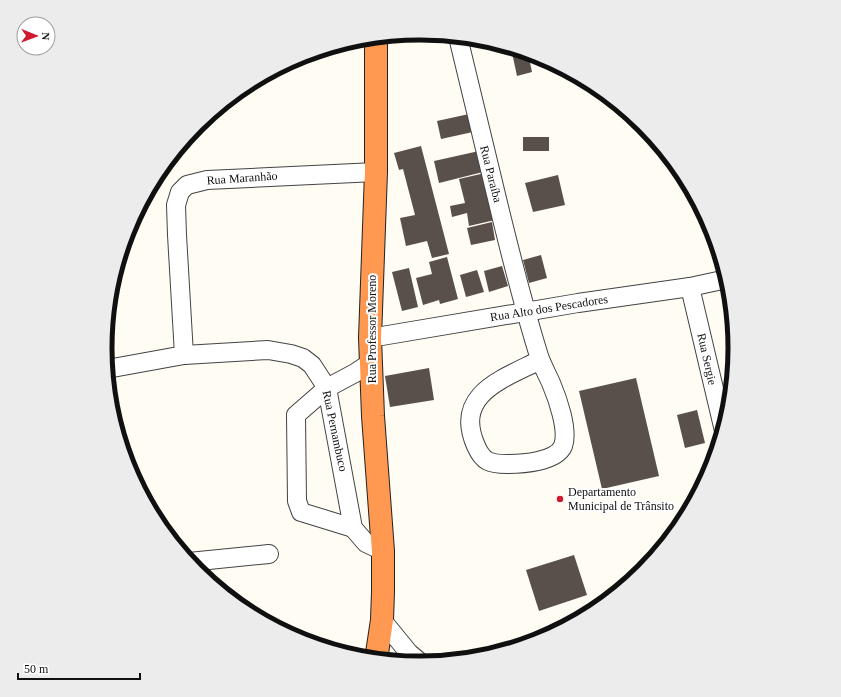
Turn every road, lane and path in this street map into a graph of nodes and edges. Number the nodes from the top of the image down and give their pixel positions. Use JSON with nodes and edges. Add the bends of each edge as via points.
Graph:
{"nodes":[{"id":1,"x":459,"y":43,"type":"edge"},
{"id":2,"x":376,"y":44,"type":"edge"},
{"id":3,"x":376,"y":172,"type":"junction"},
{"id":4,"x":721,"y":280,"type":"edge"},
{"id":5,"x":690,"y":287,"type":"junction"},
{"id":6,"x":525,"y":312,"type":"junction"},
{"id":7,"x":370,"y":338,"type":"junction"},
{"id":8,"x":184,"y":355,"type":"junction"},
{"id":9,"x":540,"y":360,"type":"junction"},
{"id":10,"x":370,"y":363,"type":"junction"},
{"id":11,"x":113,"y":368,"type":"edge"},
{"id":12,"x":327,"y":388,"type":"junction"},
{"id":13,"x":721,"y":417,"type":"edge"},
{"id":14,"x":353,"y":528,"type":"junction"},
{"id":15,"x":383,"y":551,"type":"junction"},
{"id":16,"x":269,"y":554,"type":"dead end"},
{"id":17,"x":197,"y":561,"type":"edge"},
{"id":18,"x":382,"y":620,"type":"junction"},
{"id":19,"x":377,"y":654,"type":"edge"},
{"id":20,"x":413,"y":657,"type":"edge"}],
"edges":[{"from":1,"to":6,"type":"street","name":"Rua Paraíba"},
{"from":2,"to":3,"type":"highway","name":"Rua Professor Moreno"},
{"from":3,"to":7,"type":"highway","name":"Rua Professor Moreno"},
{"from":3,"to":8,"type":"street","name":"Rua Maranhão","via":[[207,180],[187,185],[180,192],[176,205]]},
{"from":4,"to":5,"type":"street","name":"Rua Alto dos Pescadores"},
{"from":5,"to":6,"type":"street","name":"Rua Alto dos Pescadores"},
{"from":5,"to":13,"type":"street","name":"Rua Sergie"},
{"from":6,"to":7,"type":"street","name":"Rua Alto dos Pescadores"},
{"from":6,"to":9,"type":"street","name":"Rua Paraíba"},
{"from":7,"to":10,"type":"highway","name":"Rua Professor Moreno"},
{"from":8,"to":11,"type":"street","name":"Rua Pernambuco"},
{"from":8,"to":12,"type":"street","name":"Rua Pernambuco","via":[[268,350],[291,354],[312,364]]},
{"from":9,"to":9,"type":"street","via":[[491,386],[476,401],[470,422],[473,439],[485,460],[494,464],[521,464],[543,460],[557,454],[563,446],[565,435],[559,406]]},
{"from":10,"to":12,"type":"street"},
{"from":10,"to":15,"type":"highway","name":"Rua Professor Moreno"},
{"from":12,"to":14,"type":"street","name":"Rua Pernambuco"},
{"from":12,"to":14,"type":"street","via":[[296,415],[298,501],[301,512]]},
{"from":14,"to":15,"type":"street","via":[[366,543]]},
{"from":15,"to":18,"type":"highway","name":"Rua Professor Moreno"},
{"from":16,"to":17,"type":"street"},
{"from":18,"to":19,"type":"highway","name":"Rua Professor Moreno"},
{"from":18,"to":20,"type":"street"}]}
